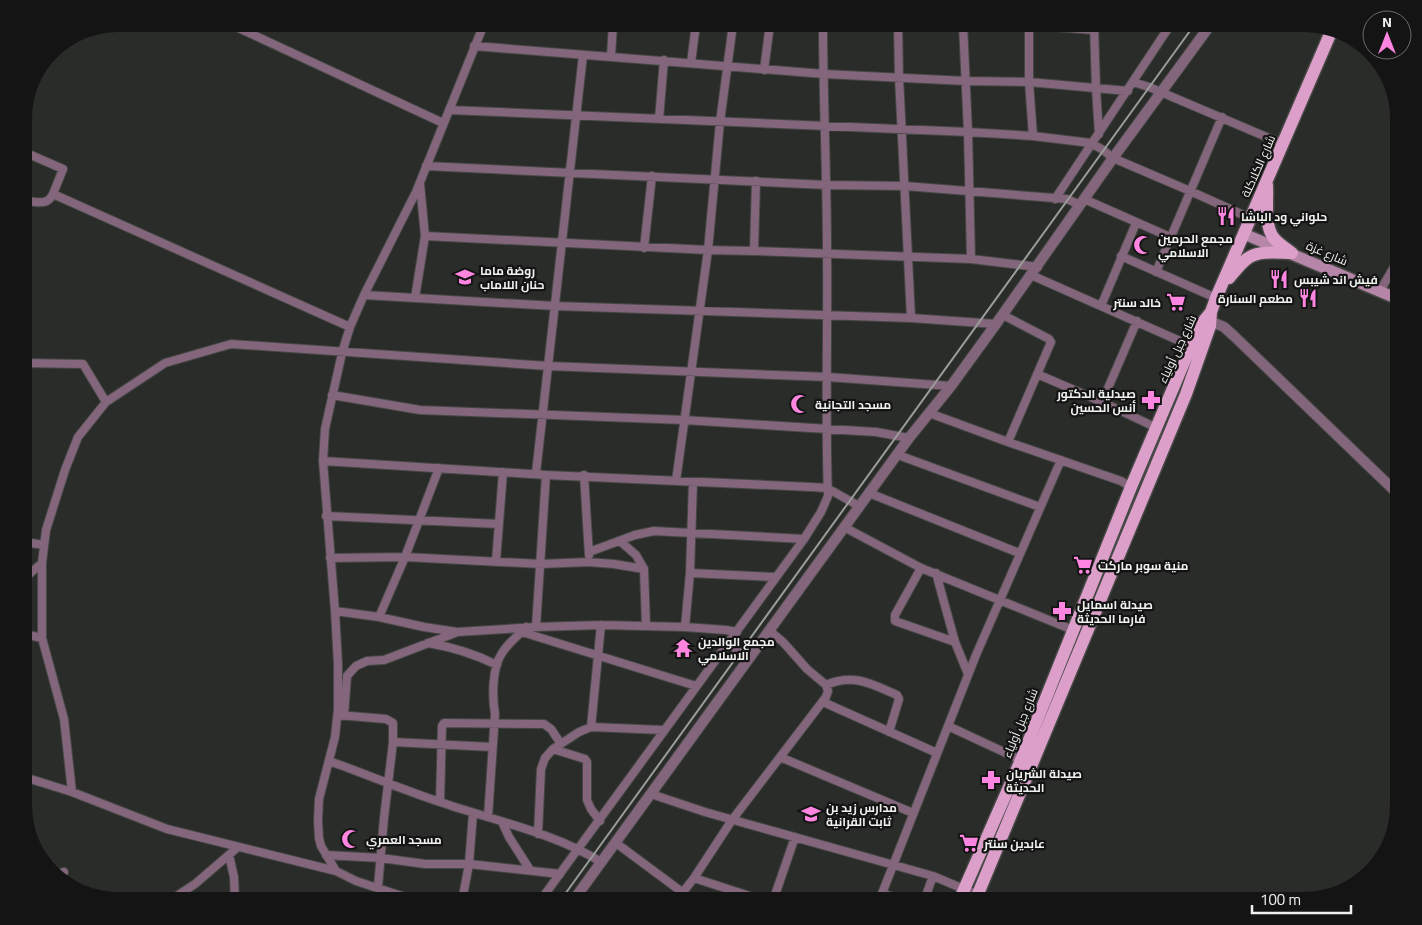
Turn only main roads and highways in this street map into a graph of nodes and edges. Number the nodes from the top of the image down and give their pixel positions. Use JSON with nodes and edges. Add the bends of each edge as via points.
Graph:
{"nodes":[{"id":1,"x":1329,"y":37,"type":"edge"},
{"id":2,"x":1267,"y":179,"type":"junction"},
{"id":3,"x":1244,"y":234,"type":"junction"},
{"id":4,"x":1292,"y":253,"type":"junction"},
{"id":5,"x":1223,"y":283,"type":"junction"},
{"id":6,"x":1390,"y":295,"type":"edge"},
{"id":7,"x":1209,"y":317,"type":"junction"},
{"id":8,"x":963,"y":892,"type":"edge"},
{"id":9,"x":978,"y":892,"type":"edge"}],
"edges":[{"from":1,"to":2,"type":"main road","name":"شارع الكلاكلة"},
{"from":2,"to":3,"type":"main road","name":"شارع الكلاكلة"},
{"from":2,"to":4,"type":"main road","via":[[1270,232]]},
{"from":3,"to":4,"type":"main road","name":"شارع غزة"},
{"from":3,"to":5,"type":"main road","name":"شارع الكلاكلة"},
{"from":4,"to":5,"type":"main road","via":[[1268,253],[1248,258]]},
{"from":4,"to":6,"type":"main road","name":"شارع غزة"},
{"from":5,"to":7,"type":"main road","name":"شارع الكلاكلة"},
{"from":7,"to":8,"type":"main road","name":"شارع جبل أولياء","via":[[1192,346],[1131,487]]},
{"from":7,"to":9,"type":"main road","name":"شارع جبل أولياء","via":[[1210,326],[1182,403]]}]}
